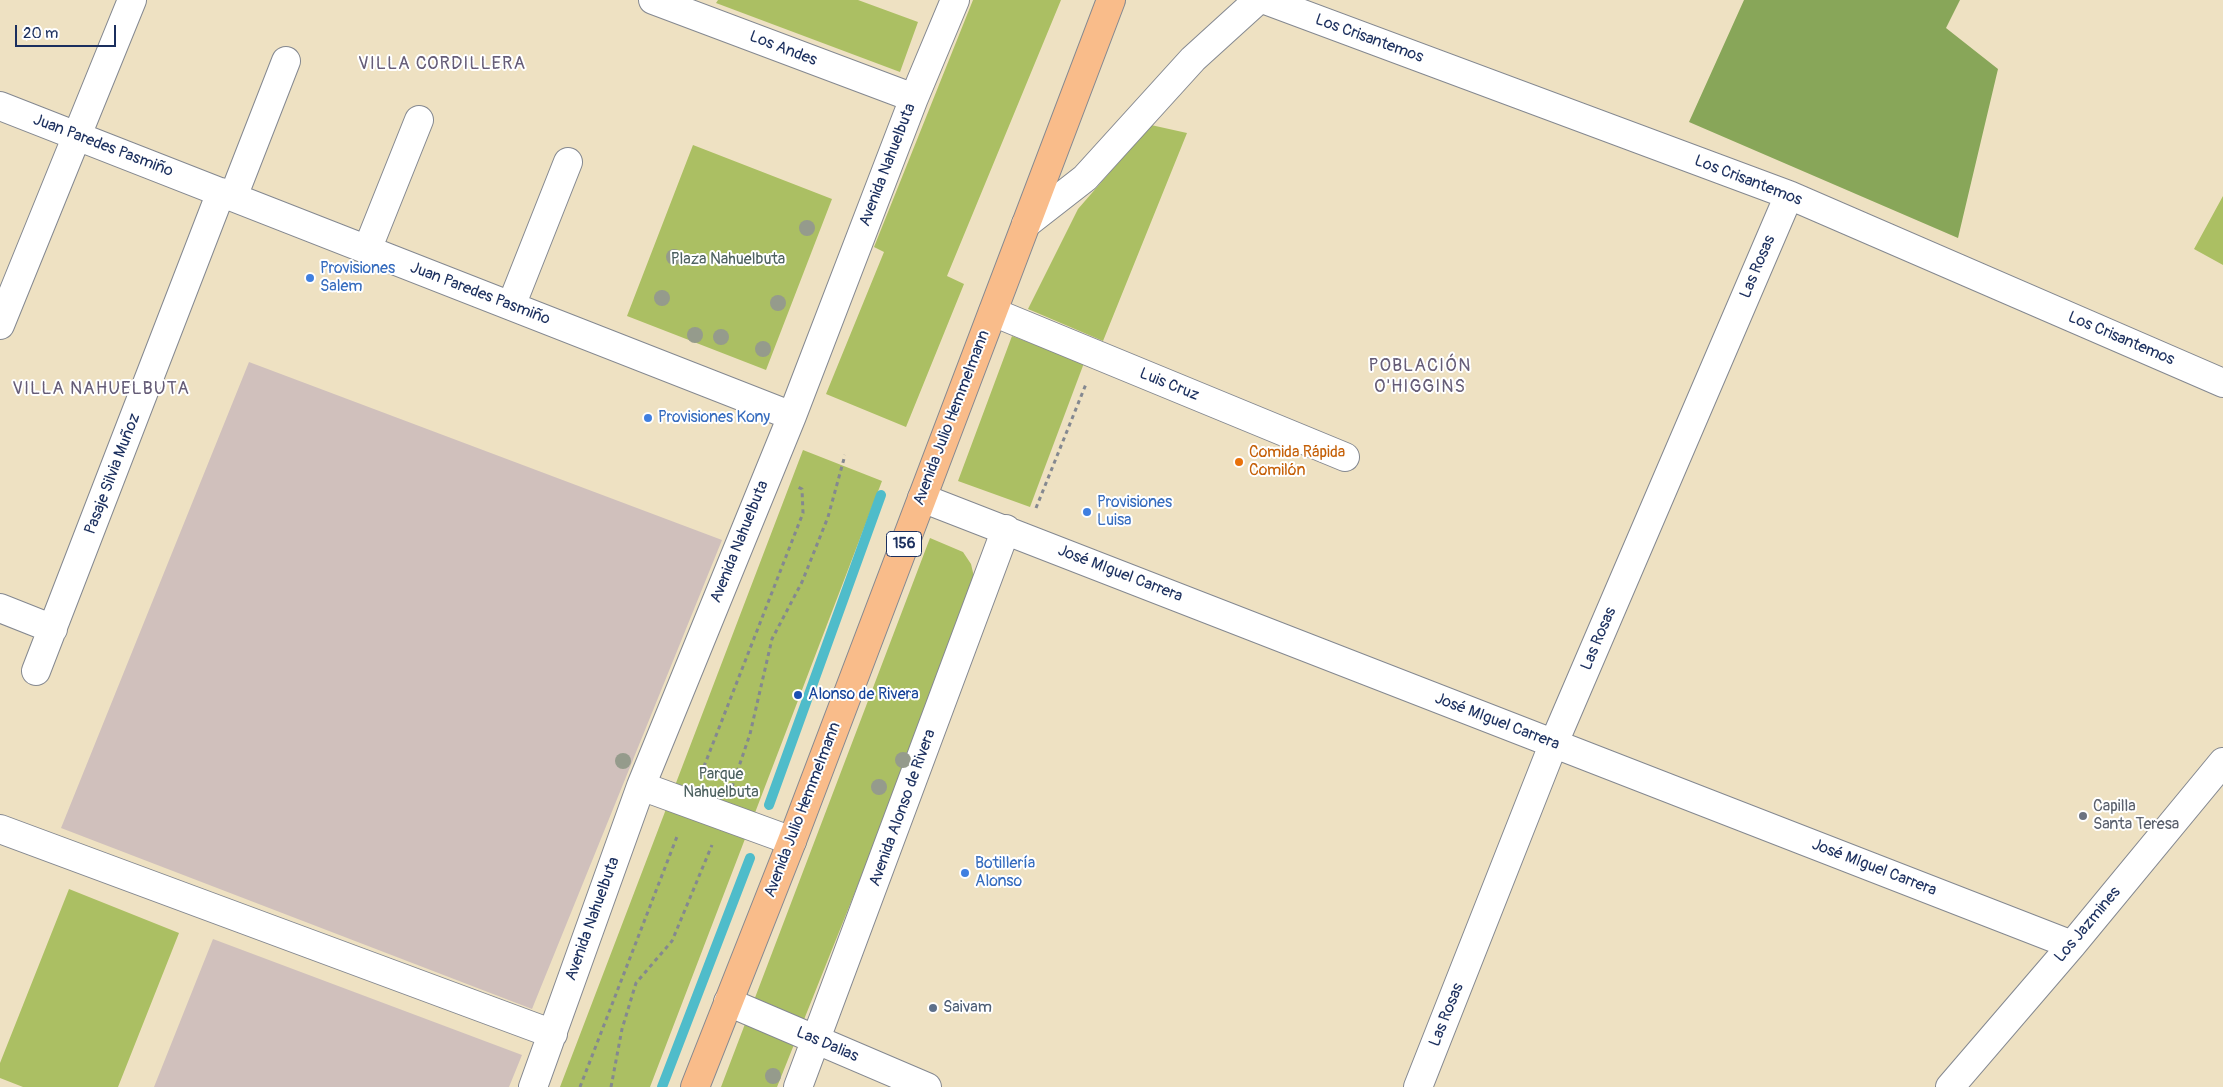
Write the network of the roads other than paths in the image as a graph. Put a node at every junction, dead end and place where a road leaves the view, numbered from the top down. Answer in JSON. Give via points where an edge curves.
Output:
{"nodes":[{"id":1,"x":132,"y":0,"type":"edge"},
{"id":2,"x":653,"y":0,"type":"edge"},
{"id":3,"x":955,"y":0,"type":"edge"},
{"id":4,"x":1111,"y":0,"type":"edge"},
{"id":5,"x":1258,"y":0,"type":"edge"},
{"id":6,"x":1265,"y":0,"type":"edge"},
{"id":7,"x":692,"y":7,"type":"edge"},
{"id":8,"x":286,"y":61,"type":"dead end"},
{"id":9,"x":914,"y":98,"type":"junction"},
{"id":10,"x":0,"y":106,"type":"edge"},
{"id":11,"x":419,"y":120,"type":"dead end"},
{"id":12,"x":77,"y":136,"type":"junction"},
{"id":13,"x":568,"y":162,"type":"dead end"},
{"id":14,"x":227,"y":195,"type":"junction"},
{"id":15,"x":1789,"y":195,"type":"junction"},
{"id":16,"x":1026,"y":224,"type":"junction"},
{"id":17,"x":367,"y":250,"type":"junction"},
{"id":18,"x":511,"y":306,"type":"junction"},
{"id":19,"x":993,"y":312,"type":"junction"},
{"id":20,"x":0,"y":325,"type":"edge"},
{"id":21,"x":2223,"y":383,"type":"edge"},
{"id":22,"x":792,"y":416,"type":"junction"},
{"id":23,"x":1345,"y":457,"type":"dead end"},
{"id":24,"x":922,"y":498,"type":"junction"},
{"id":25,"x":1015,"y":533,"type":"junction"},
{"id":26,"x":0,"y":608,"type":"edge"},
{"id":27,"x":53,"y":629,"type":"junction"},
{"id":28,"x":36,"y":671,"type":"dead end"},
{"id":29,"x":1553,"y":745,"type":"junction"},
{"id":30,"x":2223,"y":762,"type":"edge"},
{"id":31,"x":641,"y":786,"type":"junction"},
{"id":32,"x":0,"y":829,"type":"edge"},
{"id":33,"x":792,"y":841,"type":"junction"},
{"id":34,"x":2072,"y":945,"type":"junction"},
{"id":35,"x":728,"y":1002,"type":"junction"},
{"id":36,"x":553,"y":1034,"type":"junction"},
{"id":37,"x":817,"y":1040,"type":"junction"},
{"id":38,"x":533,"y":1087,"type":"edge"},
{"id":39,"x":695,"y":1087,"type":"edge"},
{"id":40,"x":798,"y":1087,"type":"edge"},
{"id":41,"x":926,"y":1087,"type":"edge"},
{"id":42,"x":1418,"y":1087,"type":"edge"},
{"id":43,"x":1950,"y":1087,"type":"edge"}],
"edges":[{"from":1,"to":12,"type":"street"},
{"from":2,"to":7,"type":"street","name":"Los Andes"},
{"from":3,"to":9,"type":"street","name":"Avenida Nahuelbuta"},
{"from":4,"to":16,"type":"highway","name":"Avenida Julio Hemmelmann","number":"156"},
{"from":5,"to":16,"type":"street","via":[[1193,59],[1085,178]]},
{"from":6,"to":15,"type":"street","name":"Los Crisantemos"},
{"from":7,"to":9,"type":"street","name":"Los Andes"},
{"from":8,"to":14,"type":"street","name":"Pasaje Silvia Muñoz"},
{"from":9,"to":22,"type":"street","name":"Avenida Nahuelbuta"},
{"from":10,"to":12,"type":"street","name":"Juan Paredes Pasmiño"},
{"from":11,"to":17,"type":"street"},
{"from":12,"to":14,"type":"street","name":"Juan Paredes Pasmiño"},
{"from":12,"to":20,"type":"street"},
{"from":13,"to":18,"type":"street"},
{"from":14,"to":17,"type":"street","name":"Juan Paredes Pasmiño"},
{"from":14,"to":27,"type":"street","name":"Pasaje Silvia Muñoz"},
{"from":15,"to":21,"type":"street","name":"Los Crisantemos"},
{"from":15,"to":29,"type":"street","name":"Las Rosas"},
{"from":16,"to":19,"type":"highway","name":"Avenida Julio Hemmelmann","number":"156"},
{"from":17,"to":18,"type":"street","name":"Juan Paredes Pasmiño"},
{"from":18,"to":22,"type":"street","name":"Juan Paredes Pasmiño"},
{"from":19,"to":23,"type":"street","name":"Luis Cruz"},
{"from":19,"to":24,"type":"highway","name":"Avenida Julio Hemmelmann","number":"156"},
{"from":22,"to":31,"type":"street","name":"Avenida Nahuelbuta"},
{"from":24,"to":25,"type":"street","name":"José MIguel Carrera"},
{"from":24,"to":33,"type":"highway","name":"Avenida Julio Hemmelmann","number":"156"},
{"from":25,"to":29,"type":"street","name":"José MIguel Carrera"},
{"from":25,"to":37,"type":"street","name":"Avenida Alonso de Rivera"},
{"from":26,"to":27,"type":"street"},
{"from":27,"to":28,"type":"street","name":"Pasaje Silvia Muñoz"},
{"from":29,"to":34,"type":"street","name":"José MIguel Carrera"},
{"from":29,"to":42,"type":"street","name":"Las Rosas"},
{"from":30,"to":34,"type":"street","name":"Los Jazmines"},
{"from":31,"to":33,"type":"street"},
{"from":31,"to":36,"type":"street","name":"Avenida Nahuelbuta"},
{"from":32,"to":36,"type":"street"},
{"from":33,"to":35,"type":"highway","name":"Avenida Julio Hemmelmann","number":"156"},
{"from":34,"to":43,"type":"street","name":"Los Jazmines"},
{"from":35,"to":37,"type":"street","name":"Las Dalias"},
{"from":35,"to":39,"type":"highway","name":"Avenida Julio Hemmelmann","number":"156"},
{"from":36,"to":38,"type":"street","name":"Avenida Nahuelbuta"},
{"from":37,"to":40,"type":"street","name":"Avenida Alonso de Rivera"},
{"from":37,"to":41,"type":"street","name":"Las Dalias"}]}
